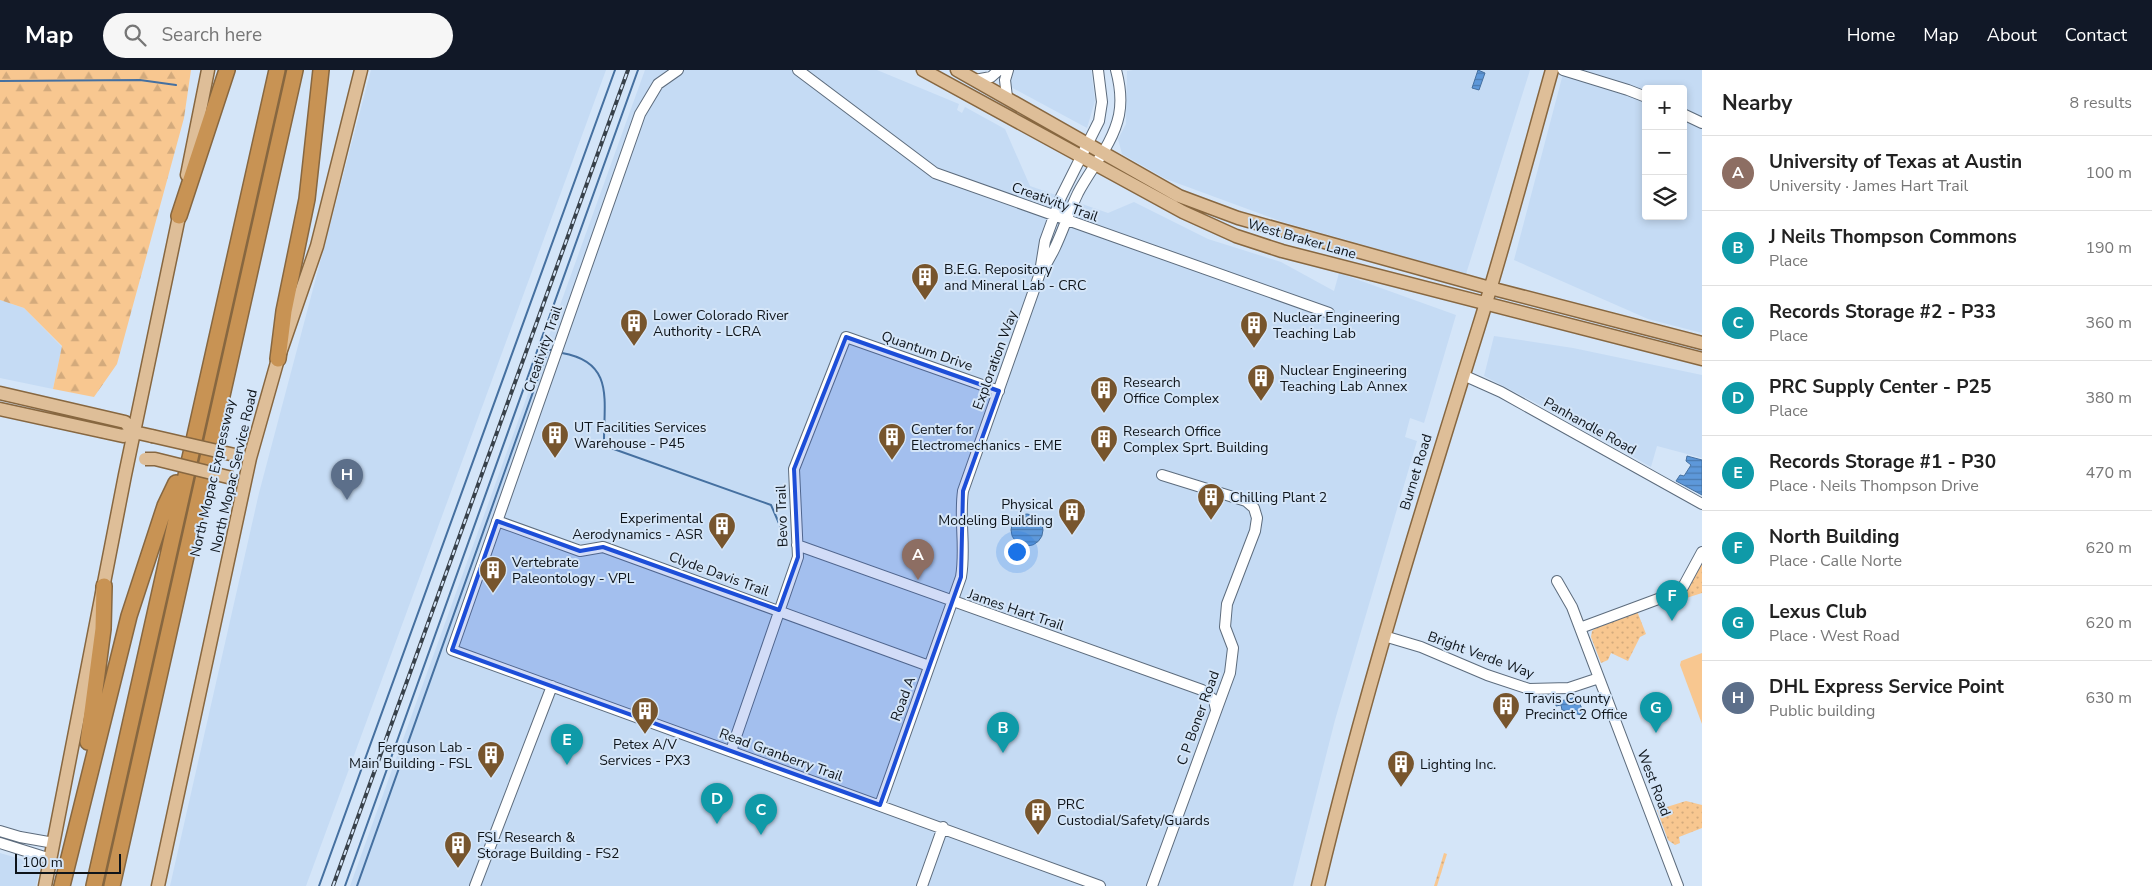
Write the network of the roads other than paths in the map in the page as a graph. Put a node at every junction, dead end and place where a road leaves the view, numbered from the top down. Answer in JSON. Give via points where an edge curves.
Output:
{"nodes":[{"id":1,"x":208,"y":70,"type":"edge"},
{"id":2,"x":227,"y":70,"type":"edge"},
{"id":3,"x":267,"y":70,"type":"edge"},
{"id":4,"x":276,"y":70,"type":"edge"},
{"id":5,"x":295,"y":70,"type":"edge"},
{"id":6,"x":305,"y":70,"type":"edge"},
{"id":7,"x":321,"y":70,"type":"edge"},
{"id":8,"x":361,"y":70,"type":"edge"},
{"id":9,"x":678,"y":70,"type":"edge"},
{"id":10,"x":798,"y":70,"type":"edge"},
{"id":11,"x":923,"y":70,"type":"edge"},
{"id":12,"x":957,"y":70,"type":"edge"},
{"id":13,"x":998,"y":70,"type":"edge"},
{"id":14,"x":1008,"y":70,"type":"edge"},
{"id":15,"x":1115,"y":70,"type":"edge"},
{"id":16,"x":1552,"y":70,"type":"edge"},
{"id":17,"x":1563,"y":70,"type":"edge"},
{"id":18,"x":1099,"y":72,"type":"edge"},
{"id":19,"x":975,"y":80,"type":"junction"},
{"id":20,"x":1642,"y":95,"type":"edge"},
{"id":21,"x":1007,"y":97,"type":"junction"},
{"id":22,"x":1687,"y":116,"type":"edge"},
{"id":23,"x":1702,"y":123,"type":"edge"},
{"id":24,"x":1088,"y":142,"type":"junction"},
{"id":25,"x":1102,"y":151,"type":"junction"},
{"id":26,"x":1079,"y":156,"type":"junction"},
{"id":27,"x":1095,"y":165,"type":"junction"},
{"id":28,"x":179,"y":216,"type":"junction"},
{"id":29,"x":1053,"y":216,"type":"junction"},
{"id":30,"x":1068,"y":222,"type":"junction"},
{"id":31,"x":1040,"y":273,"type":"junction"},
{"id":32,"x":1490,"y":288,"type":"junction"},
{"id":33,"x":1486,"y":302,"type":"junction"},
{"id":34,"x":1329,"y":313,"type":"dead end"},
{"id":35,"x":846,"y":337,"type":"joint"},
{"id":36,"x":1702,"y":344,"type":"edge"},
{"id":37,"x":278,"y":359,"type":"junction"},
{"id":38,"x":1702,"y":359,"type":"edge"},
{"id":39,"x":1463,"y":375,"type":"junction"},
{"id":40,"x":998,"y":391,"type":"junction"},
{"id":41,"x":0,"y":393,"type":"edge"},
{"id":42,"x":142,"y":397,"type":"junction"},
{"id":43,"x":0,"y":409,"type":"edge"},
{"id":44,"x":104,"y":417,"type":"junction"},
{"id":45,"x":94,"y":429,"type":"junction"},
{"id":46,"x":138,"y":433,"type":"junction"},
{"id":47,"x":245,"y":457,"type":"junction"},
{"id":48,"x":128,"y":460,"type":"junction"},
{"id":49,"x":125,"y":475,"type":"junction"},
{"id":50,"x":1162,"y":475,"type":"dead end"},
{"id":51,"x":176,"y":483,"type":"junction"},
{"id":52,"x":240,"y":501,"type":"junction"},
{"id":53,"x":1702,"y":504,"type":"edge"},
{"id":54,"x":497,"y":521,"type":"junction"},
{"id":55,"x":797,"y":545,"type":"junction"},
{"id":56,"x":1702,"y":552,"type":"edge"},
{"id":57,"x":1557,"y":581,"type":"dead end"},
{"id":58,"x":104,"y":586,"type":"junction"},
{"id":59,"x":953,"y":602,"type":"junction"},
{"id":60,"x":779,"y":610,"type":"junction"},
{"id":61,"x":1580,"y":628,"type":"junction"},
{"id":62,"x":1384,"y":636,"type":"junction"},
{"id":63,"x":452,"y":650,"type":"joint"},
{"id":64,"x":930,"y":666,"type":"junction"},
{"id":65,"x":1599,"y":678,"type":"junction"},
{"id":66,"x":552,"y":686,"type":"junction"},
{"id":67,"x":1216,"y":710,"type":"junction"},
{"id":68,"x":731,"y":751,"type":"junction"},
{"id":69,"x":880,"y":805,"type":"junction"},
{"id":70,"x":943,"y":827,"type":"junction"},
{"id":71,"x":0,"y":831,"type":"edge"},
{"id":72,"x":72,"y":842,"type":"junction"},
{"id":73,"x":0,"y":843,"type":"edge"},
{"id":74,"x":54,"y":843,"type":"junction"},
{"id":75,"x":51,"y":859,"type":"junction"},
{"id":76,"x":63,"y":883,"type":"edge"},
{"id":77,"x":45,"y":886,"type":"edge"},
{"id":78,"x":86,"y":886,"type":"edge"},
{"id":79,"x":94,"y":886,"type":"edge"},
{"id":80,"x":112,"y":886,"type":"edge"},
{"id":81,"x":123,"y":886,"type":"edge"},
{"id":82,"x":158,"y":886,"type":"edge"},
{"id":83,"x":475,"y":886,"type":"edge"},
{"id":84,"x":922,"y":886,"type":"edge"},
{"id":85,"x":1100,"y":886,"type":"edge"},
{"id":86,"x":1152,"y":886,"type":"edge"},
{"id":87,"x":1318,"y":886,"type":"edge"},
{"id":88,"x":1678,"y":886,"type":"edge"}],
"edges":[{"from":1,"to":28,"type":"main road"},
{"from":2,"to":28,"type":"highway"},
{"from":3,"to":51,"type":"highway"},
{"from":4,"to":79,"type":"highway"},
{"from":5,"to":80,"type":"highway"},
{"from":6,"to":81,"type":"highway","name":"North Mopac Expressway"},
{"from":7,"to":37,"type":"highway","via":[[306,199]]},
{"from":8,"to":37,"type":"main road","name":"North Mopac Service Road","via":[[318,246]]},
{"from":9,"to":54,"type":"street","name":"Creativity Trail","via":[[658,84],[640,114]]},
{"from":10,"to":29,"type":"street","name":"Creativity Trail","via":[[935,173]]},
{"from":11,"to":26,"type":"main road","name":"West Braker Lane"},
{"from":12,"to":19,"type":"main road","name":"West Braker Lane"},
{"from":13,"to":19,"type":"street","via":[[991,77]]},
{"from":14,"to":21,"type":"street","via":[[1005,80]]},
{"from":15,"to":18,"type":"street"},
{"from":15,"to":25,"type":"street","name":"Exploration Way","via":[[1121,98],[1119,116]]},
{"from":16,"to":32,"type":"main road","name":"Burnet Road"},
{"from":17,"to":20,"type":"street"},
{"from":18,"to":24,"type":"street","name":"Exploration Way","via":[[1102,102],[1099,121]]},
{"from":19,"to":21,"type":"main road","name":"West Braker Lane"},
{"from":21,"to":24,"type":"main road","name":"West Braker Lane"},
{"from":22,"to":23,"type":"street"},
{"from":24,"to":25,"type":"main road","name":"West Braker Lane"},
{"from":24,"to":26,"type":"street","name":"Exploration Way"},
{"from":25,"to":27,"type":"street","name":"Exploration Way"},
{"from":25,"to":32,"type":"main road","name":"West Braker Lane","via":[[1180,196],[1238,218]]},
{"from":26,"to":27,"type":"main road","name":"West Braker Lane"},
{"from":26,"to":29,"type":"street","name":"Exploration Way"},
{"from":27,"to":30,"type":"street","name":"Exploration Way","via":[[1078,194]]},
{"from":27,"to":33,"type":"main road","name":"West Braker Lane","via":[[1236,236]]},
{"from":28,"to":42,"type":"main road"},
{"from":29,"to":30,"type":"street","name":"Creativity Trail"},
{"from":29,"to":31,"type":"street","name":"Exploration Way"},
{"from":30,"to":31,"type":"street","name":"Exploration Way"},
{"from":30,"to":34,"type":"street","name":"Creativity Trail"},
{"from":31,"to":40,"type":"street","name":"Exploration Way"},
{"from":32,"to":33,"type":"main road","name":"Burnet Road"},
{"from":32,"to":36,"type":"main road","name":"West Braker Lane"},
{"from":33,"to":38,"type":"main road","name":"West Braker Lane"},
{"from":33,"to":39,"type":"main road","name":"Burnet Road"},
{"from":35,"to":40,"type":"street","name":"Quantum Drive"},
{"from":35,"to":55,"type":"street","name":"Bevo Trail","via":[[794,469]]},
{"from":37,"to":47,"type":"main road","name":"North Mopac Service Road"},
{"from":39,"to":53,"type":"street","name":"Panhandle Road","via":[[1501,392]]},
{"from":39,"to":62,"type":"main road","name":"Burnet Road"},
{"from":40,"to":59,"type":"street","name":"Exploration Way","via":[[963,491],[964,562]]},
{"from":41,"to":44,"type":"main road"},
{"from":42,"to":44,"type":"main road","via":[[124,414]]},
{"from":42,"to":46,"type":"main road"},
{"from":43,"to":45,"type":"main road"},
{"from":44,"to":46,"type":"main road","via":[[124,422]]},
{"from":45,"to":46,"type":"main road","via":[[123,436]]},
{"from":45,"to":48,"type":"main road","via":[[120,443]]},
{"from":46,"to":47,"type":"main road","bridge":true},
{"from":46,"to":48,"type":"main road"},
{"from":47,"to":52,"type":"main road","name":"North Mopac Service Road"},
{"from":48,"to":49,"type":"main road"},
{"from":49,"to":52,"type":"main road","bridge":true,"via":[[133,465],[145,459],[155,459],[232,478]]},
{"from":49,"to":58,"type":"main road"},
{"from":50,"to":67,"type":"street","name":"C P Boner Road","via":[[1246,502],[1254,508],[1257,518],[1227,604],[1225,628],[1233,648],[1230,673]]},
{"from":51,"to":72,"type":"highway","via":[[165,506],[129,616]]},
{"from":51,"to":78,"type":"highway"},
{"from":52,"to":82,"type":"main road","name":"North Mopac Service Road"},
{"from":54,"to":60,"type":"street","name":"Clyde Davis Trail","via":[[580,551],[603,547]]},
{"from":54,"to":63,"type":"street","name":"Creativity Trail"},
{"from":55,"to":59,"type":"street","name":"James Hart Trail"},
{"from":55,"to":60,"type":"street","name":"Bevo Trail","via":[[798,558]]},
{"from":56,"to":61,"type":"street","via":[[1677,592]]},
{"from":57,"to":61,"type":"street","name":"West Road"},
{"from":58,"to":72,"type":"highway","via":[[103,629],[93,714]]},
{"from":58,"to":74,"type":"main road"},
{"from":59,"to":64,"type":"street","name":"Road A"},
{"from":59,"to":67,"type":"street","name":"James Hart Trail","via":[[1202,690],[1214,700]]},
{"from":60,"to":64,"type":"street","name":"Clyde Davis Trail"},
{"from":60,"to":68,"type":"street","name":"Bevo Trail"},
{"from":61,"to":65,"type":"street","name":"West Road"},
{"from":62,"to":65,"type":"street","name":"Bright Verde Way","via":[[1529,689],[1569,688]]},
{"from":62,"to":87,"type":"main road","name":"Burnet Road","via":[[1339,796]]},
{"from":63,"to":66,"type":"street","name":"Read Granberry Trail"},
{"from":64,"to":69,"type":"street","name":"Road A"},
{"from":65,"to":88,"type":"street","name":"West Road"},
{"from":66,"to":68,"type":"street","name":"Read Granberry Trail"},
{"from":66,"to":83,"type":"street"},
{"from":67,"to":86,"type":"street","name":"C P Boner Road"},
{"from":68,"to":69,"type":"street","name":"Read Granberry Trail"},
{"from":69,"to":70,"type":"street","name":"Read Granberry Trail"},
{"from":70,"to":84,"type":"street"},
{"from":70,"to":85,"type":"street","name":"Read Granberry Trail"},
{"from":71,"to":74,"type":"street"},
{"from":72,"to":76,"type":"highway"},
{"from":73,"to":75,"type":"street"},
{"from":74,"to":75,"type":"main road"},
{"from":75,"to":77,"type":"main road"}]}
